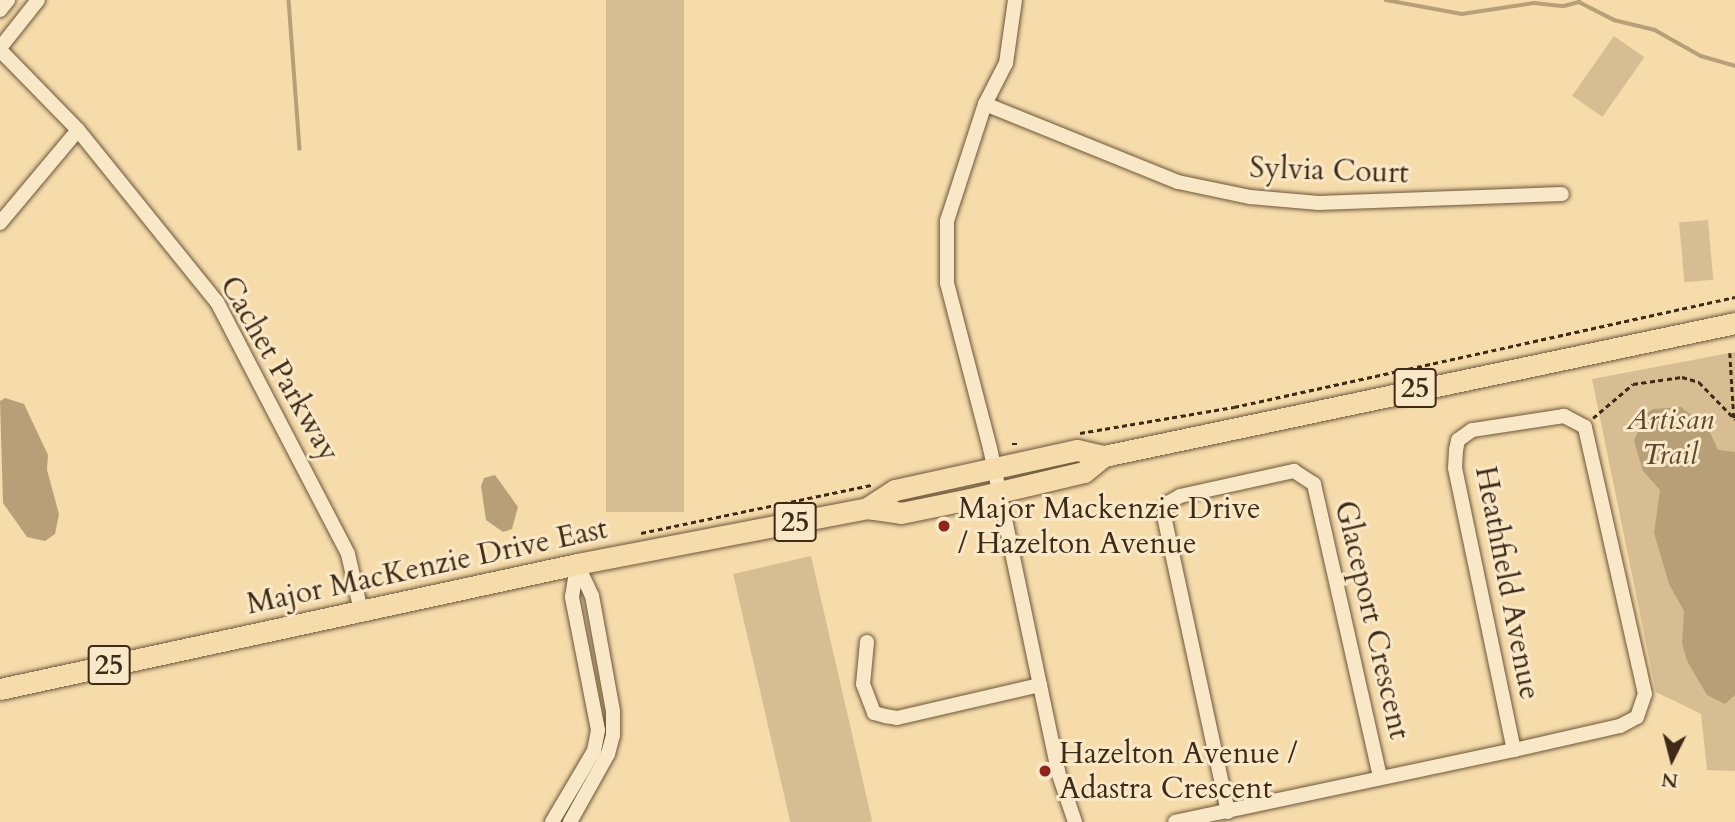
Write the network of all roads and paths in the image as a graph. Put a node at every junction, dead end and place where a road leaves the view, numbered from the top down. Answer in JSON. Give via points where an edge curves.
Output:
{"nodes":[{"id":1,"x":8,"y":0,"type":"edge"},
{"id":2,"x":38,"y":0,"type":"edge"},
{"id":3,"x":1015,"y":0,"type":"edge"},
{"id":4,"x":0,"y":10,"type":"edge"},
{"id":5,"x":0,"y":49,"type":"edge"},
{"id":6,"x":985,"y":104,"type":"junction"},
{"id":7,"x":78,"y":130,"type":"junction"},
{"id":8,"x":1562,"y":194,"type":"dead end"},
{"id":9,"x":0,"y":223,"type":"edge"},
{"id":10,"x":1735,"y":297,"type":"edge"},
{"id":11,"x":1732,"y":321,"type":"edge"},
{"id":12,"x":1730,"y":353,"type":"dead end"},
{"id":13,"x":1735,"y":419,"type":"edge"},
{"id":14,"x":1585,"y":427,"type":"junction"},
{"id":15,"x":1069,"y":435,"type":"dead end"},
{"id":16,"x":1031,"y":442,"type":"dead end"},
{"id":17,"x":1012,"y":444,"type":"dead end"},
{"id":18,"x":1104,"y":456,"type":"junction"},
{"id":19,"x":994,"y":468,"type":"junction"},
{"id":20,"x":999,"y":492,"type":"junction"},
{"id":21,"x":867,"y":509,"type":"junction"},
{"id":22,"x":577,"y":564,"type":"junction"},
{"id":23,"x":360,"y":611,"type":"junction"},
{"id":24,"x":867,"y":642,"type":"dead end"},
{"id":25,"x":1040,"y":685,"type":"junction"},
{"id":26,"x":0,"y":689,"type":"edge"},
{"id":27,"x":613,"y":711,"type":"junction"},
{"id":28,"x":597,"y":714,"type":"junction"},
{"id":29,"x":1514,"y":750,"type":"junction"},
{"id":30,"x":1380,"y":777,"type":"junction"},
{"id":31,"x":1228,"y":812,"type":"junction"},
{"id":32,"x":552,"y":822,"type":"edge"},
{"id":33,"x":570,"y":822,"type":"edge"},
{"id":34,"x":1075,"y":822,"type":"edge"},
{"id":35,"x":1175,"y":822,"type":"edge"}],
"edges":[{"from":1,"to":4,"type":"street"},
{"from":2,"to":5,"type":"street"},
{"from":3,"to":6,"type":"street","via":[[1006,63]]},
{"from":5,"to":7,"type":"street","name":"Cachet Parkway"},
{"from":6,"to":8,"type":"street","name":"Sylvia Court","via":[[1178,182],[1250,197],[1320,203]]},
{"from":6,"to":19,"type":"street","via":[[947,221],[947,283]]},
{"from":7,"to":9,"type":"street"},
{"from":7,"to":23,"type":"street","name":"Cachet Parkway","via":[[217,302],[348,554]]},
{"from":10,"to":15,"type":"path","via":[[1234,407]]},
{"from":11,"to":18,"type":"main road","name":"Major MacKenzie Drive East","number":"25"},
{"from":12,"to":13,"type":"path"},
{"from":13,"to":14,"type":"path","via":[[1699,382],[1682,377],[1633,384]]},
{"from":14,"to":29,"type":"street","via":[[1645,694],[1637,717],[1620,726]]},
{"from":14,"to":29,"type":"street","name":"Heathfield Avenue","via":[[1564,416],[1472,430],[1458,440],[1455,468]]},
{"from":16,"to":17,"type":"path"},
{"from":18,"to":19,"type":"main road","name":"Major MacKenzie Drive East","number":"25","via":[[1077,450]]},
{"from":18,"to":20,"type":"main road","name":"Major MacKenzie Drive East","number":"25","via":[[1084,472]]},
{"from":19,"to":20,"type":"street"},
{"from":19,"to":21,"type":"main road","name":"Major MacKenzie Drive East","number":"25","via":[[895,490]]},
{"from":20,"to":21,"type":"main road","name":"Major MacKenzie Drive East","number":"25","via":[[901,513]]},
{"from":20,"to":25,"type":"street"},
{"from":21,"to":22,"type":"main road","name":"Major MacKenzie Drive East","number":"25"},
{"from":22,"to":23,"type":"main road","name":"Major MacKenzie Drive East","number":"25"},
{"from":22,"to":27,"type":"street","via":[[591,593]]},
{"from":22,"to":28,"type":"street","via":[[572,597]]},
{"from":23,"to":26,"type":"main road","name":"Major MacKenzie Drive East","number":"25"},
{"from":24,"to":25,"type":"street","via":[[863,684],[874,713],[885,716],[897,718]]},
{"from":25,"to":34,"type":"street","via":[[1063,794]]},
{"from":27,"to":28,"type":"street"},
{"from":27,"to":33,"type":"street","via":[[608,754]]},
{"from":28,"to":32,"type":"street","via":[[594,751]]},
{"from":29,"to":30,"type":"street"},
{"from":30,"to":31,"type":"street"},
{"from":30,"to":31,"type":"street","name":"Glaceport Crescent","via":[[1314,484],[1294,471],[1180,496],[1168,503],[1164,516]]},
{"from":31,"to":35,"type":"street"}]}
